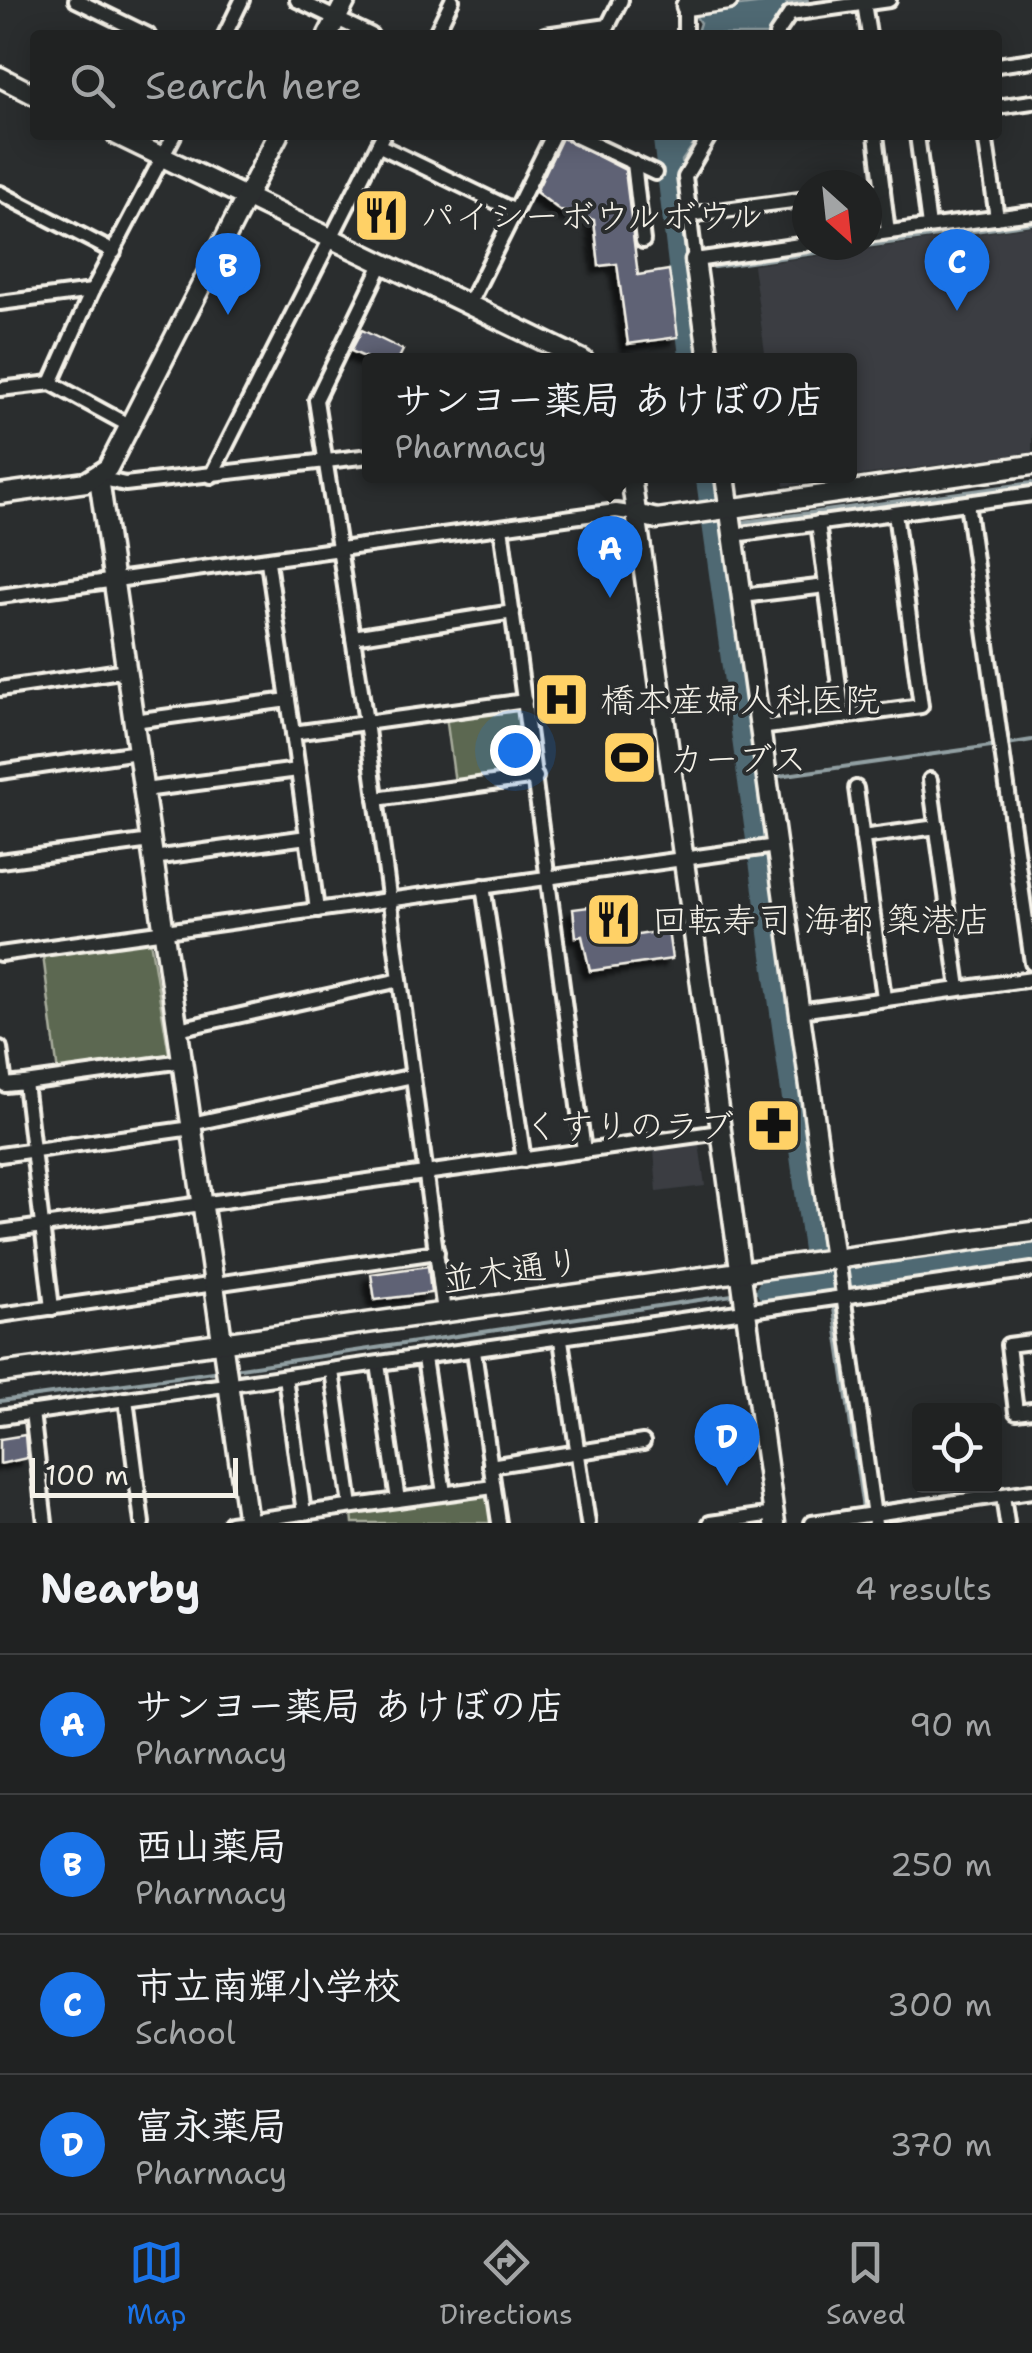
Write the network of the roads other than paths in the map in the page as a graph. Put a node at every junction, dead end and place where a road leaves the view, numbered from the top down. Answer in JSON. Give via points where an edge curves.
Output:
{"nodes":[{"id":1,"x":76,"y":0,"type":"edge"},
{"id":2,"x":242,"y":0,"type":"edge"},
{"id":3,"x":297,"y":0,"type":"edge"},
{"id":4,"x":346,"y":0,"type":"edge"},
{"id":5,"x":452,"y":0,"type":"edge"},
{"id":6,"x":621,"y":0,"type":"edge"},
{"id":7,"x":728,"y":0,"type":"edge"},
{"id":8,"x":889,"y":0,"type":"edge"},
{"id":9,"x":686,"y":3,"type":"edge"},
{"id":10,"x":864,"y":4,"type":"junction"},
{"id":11,"x":802,"y":6,"type":"edge"},
{"id":12,"x":332,"y":26,"type":"edge"},
{"id":13,"x":138,"y":30,"type":"edge"},
{"id":14,"x":227,"y":30,"type":"edge"},
{"id":15,"x":437,"y":30,"type":"edge"},
{"id":16,"x":580,"y":30,"type":"edge"},
{"id":17,"x":685,"y":30,"type":"edge"},
{"id":18,"x":779,"y":30,"type":"edge"},
{"id":19,"x":868,"y":30,"type":"edge"},
{"id":20,"x":1032,"y":60,"type":"edge"},
{"id":21,"x":1002,"y":63,"type":"edge"},
{"id":22,"x":0,"y":77,"type":"edge"},
{"id":23,"x":30,"y":92,"type":"edge"},
{"id":24,"x":1032,"y":102,"type":"edge"},
{"id":25,"x":1002,"y":107,"type":"edge"},
{"id":26,"x":127,"y":140,"type":"edge"},
{"id":27,"x":171,"y":140,"type":"edge"},
{"id":28,"x":275,"y":140,"type":"edge"},
{"id":29,"x":380,"y":140,"type":"edge"},
{"id":30,"x":550,"y":140,"type":"edge"},
{"id":31,"x":584,"y":140,"type":"edge"},
{"id":32,"x":707,"y":140,"type":"edge"},
{"id":33,"x":877,"y":140,"type":"edge"},
{"id":34,"x":918,"y":140,"type":"edge"},
{"id":35,"x":986,"y":140,"type":"edge"},
{"id":36,"x":162,"y":157,"type":"junction"},
{"id":37,"x":634,"y":164,"type":"junction"},
{"id":38,"x":655,"y":173,"type":"dead end"},
{"id":39,"x":883,"y":189,"type":"joint"},
{"id":40,"x":0,"y":194,"type":"edge"},
{"id":41,"x":244,"y":197,"type":"junction"},
{"id":42,"x":792,"y":201,"type":"edge"},
{"id":43,"x":515,"y":211,"type":"junction"},
{"id":44,"x":1032,"y":213,"type":"edge"},
{"id":45,"x":688,"y":215,"type":"junction"},
{"id":46,"x":997,"y":218,"type":"junction"},
{"id":47,"x":930,"y":226,"type":"junction"},
{"id":48,"x":888,"y":232,"type":"junction"},
{"id":49,"x":882,"y":233,"type":"edge"},
{"id":50,"x":329,"y":238,"type":"junction"},
{"id":51,"x":643,"y":241,"type":"dead end"},
{"id":52,"x":792,"y":246,"type":"edge"},
{"id":53,"x":114,"y":252,"type":"junction"},
{"id":54,"x":694,"y":260,"type":"junction"},
{"id":55,"x":382,"y":264,"type":"junction"},
{"id":56,"x":92,"y":291,"type":"junction"},
{"id":57,"x":0,"y":303,"type":"edge"},
{"id":58,"x":468,"y":306,"type":"junction"},
{"id":59,"x":568,"y":353,"type":"edge"},
{"id":60,"x":708,"y":353,"type":"edge"},
{"id":61,"x":51,"y":382,"type":"junction"},
{"id":62,"x":0,"y":389,"type":"edge"},
{"id":63,"x":130,"y":426,"type":"junction"},
{"id":64,"x":362,"y":457,"type":"edge"},
{"id":65,"x":328,"y":462,"type":"junction"},
{"id":66,"x":1032,"y":464,"type":"edge"},
{"id":67,"x":211,"y":476,"type":"junction"},
{"id":68,"x":99,"y":478,"type":"junction"},
{"id":69,"x":632,"y":483,"type":"edge"},
{"id":70,"x":725,"y":483,"type":"edge"},
{"id":71,"x":0,"y":494,"type":"edge"},
{"id":72,"x":1032,"y":494,"type":"edge"},
{"id":73,"x":967,"y":503,"type":"junction"},
{"id":74,"x":720,"y":510,"type":"junction"},
{"id":75,"x":895,"y":513,"type":"junction"},
{"id":76,"x":636,"y":514,"type":"junction"},
{"id":77,"x":818,"y":524,"type":"junction"},
{"id":78,"x":501,"y":527,"type":"junction"},
{"id":79,"x":734,"y":535,"type":"junction"},
{"id":80,"x":340,"y":550,"type":"junction"},
{"id":81,"x":268,"y":562,"type":"junction"},
{"id":82,"x":114,"y":580,"type":"junction"},
{"id":83,"x":826,"y":586,"type":"junction"},
{"id":84,"x":0,"y":596,"type":"edge"},
{"id":85,"x":742,"y":596,"type":"junction"},
{"id":86,"x":512,"y":612,"type":"junction"},
{"id":87,"x":353,"y":637,"type":"junction"},
{"id":88,"x":127,"y":670,"type":"junction"},
{"id":89,"x":0,"y":689,"type":"edge"},
{"id":90,"x":288,"y":700,"type":"junction"},
{"id":91,"x":525,"y":701,"type":"junction"},
{"id":92,"x":843,"y":716,"type":"junction"},
{"id":93,"x":134,"y":720,"type":"junction"},
{"id":94,"x":366,"y":722,"type":"junction"},
{"id":95,"x":760,"y":728,"type":"junction"},
{"id":96,"x":293,"y":733,"type":"junction"},
{"id":97,"x":138,"y":752,"type":"junction"},
{"id":98,"x":298,"y":770,"type":"junction"},
{"id":99,"x":0,"y":772,"type":"edge"},
{"id":100,"x":536,"y":777,"type":"junction"},
{"id":101,"x":930,"y":780,"type":"dead end"},
{"id":102,"x":856,"y":788,"type":"dead end"},
{"id":103,"x":144,"y":790,"type":"junction"},
{"id":104,"x":376,"y":799,"type":"junction"},
{"id":105,"x":936,"y":827,"type":"junction"},
{"id":106,"x":308,"y":837,"type":"junction"},
{"id":107,"x":862,"y":837,"type":"junction"},
{"id":108,"x":765,"y":847,"type":"junction"},
{"id":109,"x":152,"y":849,"type":"junction"},
{"id":110,"x":684,"y":859,"type":"junction"},
{"id":111,"x":0,"y":862,"type":"edge"},
{"id":112,"x":550,"y":876,"type":"junction"},
{"id":113,"x":483,"y":886,"type":"junction"},
{"id":114,"x":389,"y":900,"type":"junction"},
{"id":115,"x":317,"y":910,"type":"junction"},
{"id":116,"x":164,"y":931,"type":"junction"},
{"id":117,"x":0,"y":954,"type":"edge"},
{"id":118,"x":1032,"y":964,"type":"edge"},
{"id":119,"x":1032,"y":979,"type":"edge"},
{"id":120,"x":400,"y":980,"type":"junction"},
{"id":121,"x":959,"y":988,"type":"junction"},
{"id":122,"x":884,"y":998,"type":"junction"},
{"id":123,"x":799,"y":1011,"type":"junction"},
{"id":124,"x":178,"y":1029,"type":"junction"},
{"id":125,"x":0,"y":1048,"type":"edge"},
{"id":126,"x":182,"y":1062,"type":"junction"},
{"id":127,"x":413,"y":1076,"type":"junction"},
{"id":128,"x":24,"y":1082,"type":"junction"},
{"id":129,"x":2,"y":1090,"type":"edge"},
{"id":130,"x":192,"y":1126,"type":"junction"},
{"id":131,"x":720,"y":1132,"type":"junction"},
{"id":132,"x":32,"y":1151,"type":"junction"},
{"id":133,"x":584,"y":1151,"type":"junction"},
{"id":134,"x":0,"y":1155,"type":"edge"},
{"id":135,"x":524,"y":1160,"type":"junction"},
{"id":136,"x":427,"y":1173,"type":"junction"},
{"id":137,"x":203,"y":1204,"type":"junction"},
{"id":138,"x":41,"y":1226,"type":"junction"},
{"id":139,"x":0,"y":1232,"type":"edge"},
{"id":140,"x":1032,"y":1232,"type":"edge"},
{"id":141,"x":437,"y":1252,"type":"junction"},
{"id":142,"x":837,"y":1263,"type":"junction"},
{"id":143,"x":1032,"y":1270,"type":"edge"},
{"id":144,"x":214,"y":1284,"type":"junction"},
{"id":145,"x":743,"y":1293,"type":"junction"},
{"id":146,"x":838,"y":1296,"type":"junction"},
{"id":147,"x":52,"y":1308,"type":"junction"},
{"id":148,"x":444,"y":1312,"type":"junction"},
{"id":149,"x":0,"y":1316,"type":"edge"},
{"id":150,"x":561,"y":1340,"type":"junction"},
{"id":151,"x":1032,"y":1342,"type":"edge"},
{"id":152,"x":474,"y":1351,"type":"junction"},
{"id":153,"x":424,"y":1358,"type":"junction"},
{"id":154,"x":378,"y":1364,"type":"junction"},
{"id":155,"x":226,"y":1366,"type":"junction"},
{"id":156,"x":332,"y":1371,"type":"junction"},
{"id":157,"x":0,"y":1373,"type":"edge"},
{"id":158,"x":285,"y":1378,"type":"junction"},
{"id":159,"x":126,"y":1400,"type":"junction"},
{"id":160,"x":1032,"y":1410,"type":"edge"},
{"id":161,"x":32,"y":1412,"type":"junction"},
{"id":162,"x":0,"y":1417,"type":"edge"},
{"id":163,"x":643,"y":1442,"type":"dead end"},
{"id":164,"x":577,"y":1453,"type":"junction"},
{"id":165,"x":490,"y":1466,"type":"junction"},
{"id":166,"x":494,"y":1486,"type":"junction"},
{"id":167,"x":1032,"y":1492,"type":"edge"},
{"id":168,"x":444,"y":1494,"type":"junction"},
{"id":169,"x":1004,"y":1496,"type":"junction"},
{"id":170,"x":398,"y":1500,"type":"junction"},
{"id":171,"x":352,"y":1506,"type":"junction"},
{"id":172,"x":304,"y":1513,"type":"junction"},
{"id":173,"x":871,"y":1513,"type":"edge"},
{"id":174,"x":774,"y":1519,"type":"edge"},
{"id":175,"x":242,"y":1522,"type":"edge"},
{"id":176,"x":46,"y":1523,"type":"edge"},
{"id":177,"x":142,"y":1523,"type":"edge"},
{"id":178,"x":499,"y":1523,"type":"edge"},
{"id":179,"x":588,"y":1523,"type":"edge"},
{"id":180,"x":710,"y":1523,"type":"edge"},
{"id":181,"x":812,"y":1523,"type":"edge"},
{"id":182,"x":1007,"y":1523,"type":"edge"}],
"edges":[{"from":1,"to":13,"type":"street"},
{"from":2,"to":14,"type":"street"},
{"from":3,"to":12,"type":"street"},
{"from":4,"to":12,"type":"street"},
{"from":5,"to":15,"type":"street"},
{"from":6,"to":16,"type":"street","via":[[608,26]]},
{"from":7,"to":9,"type":"street"},
{"from":8,"to":10,"type":"street"},
{"from":9,"to":17,"type":"street"},
{"from":10,"to":11,"type":"street"},
{"from":10,"to":19,"type":"street"},
{"from":11,"to":18,"type":"street"},
{"from":20,"to":21,"type":"street"},
{"from":22,"to":23,"type":"street"},
{"from":24,"to":25,"type":"street"},
{"from":26,"to":36,"type":"street"},
{"from":27,"to":36,"type":"street"},
{"from":28,"to":41,"type":"street"},
{"from":29,"to":43,"type":"street"},
{"from":29,"to":50,"type":"street"},
{"from":30,"to":43,"type":"street"},
{"from":31,"to":37,"type":"street"},
{"from":32,"to":45,"type":"street","via":[[685,177]]},
{"from":33,"to":39,"type":"street"},
{"from":34,"to":47,"type":"street"},
{"from":35,"to":46,"type":"street"},
{"from":36,"to":41,"type":"street"},
{"from":36,"to":53,"type":"street"},
{"from":37,"to":38,"type":"street"},
{"from":37,"to":51,"type":"street"},
{"from":39,"to":48,"type":"street"},
{"from":40,"to":53,"type":"street"},
{"from":41,"to":50,"type":"street"},
{"from":41,"to":63,"type":"street"},
{"from":42,"to":45,"type":"street"},
{"from":43,"to":58,"type":"street"},
{"from":44,"to":46,"type":"street"},
{"from":45,"to":54,"type":"street"},
{"from":46,"to":47,"type":"street"},
{"from":47,"to":48,"type":"street"},
{"from":48,"to":49,"type":"street"},
{"from":50,"to":55,"type":"street"},
{"from":50,"to":67,"type":"street"},
{"from":52,"to":54,"type":"street"},
{"from":53,"to":56,"type":"street"},
{"from":54,"to":60,"type":"street"},
{"from":55,"to":58,"type":"street"},
{"from":55,"to":65,"type":"street","via":[[316,400]]},
{"from":56,"to":57,"type":"street"},
{"from":56,"to":61,"type":"street"},
{"from":58,"to":59,"type":"street"},
{"from":61,"to":62,"type":"street"},
{"from":61,"to":63,"type":"street"},
{"from":63,"to":68,"type":"street"},
{"from":64,"to":65,"type":"street"},
{"from":65,"to":67,"type":"street"},
{"from":65,"to":80,"type":"street"},
{"from":66,"to":74,"type":"street"},
{"from":67,"to":68,"type":"street","via":[[125,484]]},
{"from":68,"to":71,"type":"street"},
{"from":68,"to":82,"type":"street"},
{"from":69,"to":76,"type":"street"},
{"from":70,"to":74,"type":"street"},
{"from":72,"to":73,"type":"street"},
{"from":73,"to":75,"type":"street"},
{"from":73,"to":118,"type":"street"},
{"from":74,"to":76,"type":"street","via":[[657,520]]},
{"from":74,"to":79,"type":"street"},
{"from":75,"to":77,"type":"street"},
{"from":75,"to":92,"type":"street","via":[[921,706]]},
{"from":76,"to":78,"type":"street"},
{"from":76,"to":110,"type":"street"},
{"from":77,"to":79,"type":"street"},
{"from":77,"to":83,"type":"street"},
{"from":78,"to":80,"type":"street"},
{"from":78,"to":86,"type":"street"},
{"from":79,"to":85,"type":"street"},
{"from":80,"to":81,"type":"street"},
{"from":80,"to":87,"type":"street"},
{"from":81,"to":82,"type":"street"},
{"from":81,"to":90,"type":"street"},
{"from":82,"to":84,"type":"street"},
{"from":82,"to":88,"type":"street"},
{"from":83,"to":85,"type":"street"},
{"from":83,"to":92,"type":"street"},
{"from":85,"to":95,"type":"street"},
{"from":86,"to":87,"type":"street"},
{"from":86,"to":91,"type":"street"},
{"from":87,"to":94,"type":"street"},
{"from":88,"to":89,"type":"street"},
{"from":88,"to":93,"type":"street"},
{"from":90,"to":93,"type":"street"},
{"from":90,"to":96,"type":"street"},
{"from":91,"to":94,"type":"street"},
{"from":91,"to":100,"type":"street"},
{"from":92,"to":95,"type":"street"},
{"from":93,"to":97,"type":"street"},
{"from":94,"to":96,"type":"street"},
{"from":94,"to":104,"type":"street"},
{"from":95,"to":108,"type":"street"},
{"from":96,"to":98,"type":"street"},
{"from":97,"to":99,"type":"street"},
{"from":97,"to":103,"type":"street"},
{"from":98,"to":103,"type":"street"},
{"from":98,"to":106,"type":"street"},
{"from":100,"to":104,"type":"street"},
{"from":100,"to":112,"type":"street"},
{"from":101,"to":105,"type":"street"},
{"from":102,"to":107,"type":"street"},
{"from":103,"to":109,"type":"street"},
{"from":104,"to":114,"type":"street"},
{"from":105,"to":107,"type":"street"},
{"from":105,"to":121,"type":"street"},
{"from":106,"to":109,"type":"street"},
{"from":106,"to":115,"type":"street"},
{"from":107,"to":122,"type":"street"},
{"from":108,"to":110,"type":"street"},
{"from":108,"to":123,"type":"street"},
{"from":109,"to":111,"type":"street"},
{"from":109,"to":116,"type":"street"},
{"from":110,"to":112,"type":"street"},
{"from":110,"to":131,"type":"street"},
{"from":112,"to":113,"type":"street"},
{"from":112,"to":133,"type":"street"},
{"from":113,"to":114,"type":"street"},
{"from":113,"to":135,"type":"street"},
{"from":114,"to":115,"type":"street"},
{"from":114,"to":120,"type":"street"},
{"from":115,"to":116,"type":"street"},
{"from":116,"to":117,"type":"street"},
{"from":116,"to":124,"type":"street"},
{"from":119,"to":121,"type":"street"},
{"from":120,"to":124,"type":"street"},
{"from":120,"to":127,"type":"street"},
{"from":121,"to":122,"type":"street"},
{"from":122,"to":123,"type":"street"},
{"from":123,"to":142,"type":"street"},
{"from":124,"to":126,"type":"street"},
{"from":125,"to":129,"type":"street"},
{"from":126,"to":128,"type":"street"},
{"from":126,"to":130,"type":"street"},
{"from":127,"to":130,"type":"street"},
{"from":127,"to":136,"type":"street"},
{"from":128,"to":129,"type":"street"},
{"from":128,"to":132,"type":"street"},
{"from":130,"to":132,"type":"street"},
{"from":130,"to":137,"type":"street"},
{"from":131,"to":133,"type":"street"},
{"from":131,"to":145,"type":"street"},
{"from":132,"to":134,"type":"street"},
{"from":132,"to":138,"type":"street"},
{"from":133,"to":135,"type":"street"},
{"from":135,"to":136,"type":"street"},
{"from":136,"to":137,"type":"street"},
{"from":136,"to":141,"type":"street"},
{"from":137,"to":138,"type":"street"},
{"from":137,"to":144,"type":"street"},
{"from":138,"to":139,"type":"street"},
{"from":138,"to":147,"type":"street"},
{"from":140,"to":142,"type":"street","name":"並木通り"},
{"from":141,"to":144,"type":"street"},
{"from":141,"to":148,"type":"street"},
{"from":142,"to":145,"type":"street","name":"並木通り"},
{"from":142,"to":146,"type":"street"},
{"from":143,"to":146,"type":"street"},
{"from":144,"to":147,"type":"street"},
{"from":144,"to":155,"type":"street"},
{"from":145,"to":146,"type":"street"},
{"from":145,"to":148,"type":"street","name":"並木通り"},
{"from":145,"to":150,"type":"street"},
{"from":145,"to":174,"type":"street"},
{"from":146,"to":173,"type":"street"},
{"from":147,"to":149,"type":"street"},
{"from":148,"to":155,"type":"street","name":"並木通り"},
{"from":150,"to":152,"type":"street"},
{"from":150,"to":164,"type":"street"},
{"from":151,"to":160,"type":"street","via":[[1008,1345],[1016,1412]]},
{"from":152,"to":153,"type":"street"},
{"from":152,"to":165,"type":"street"},
{"from":153,"to":154,"type":"street"},
{"from":153,"to":168,"type":"street"},
{"from":154,"to":156,"type":"street"},
{"from":154,"to":170,"type":"street"},
{"from":155,"to":157,"type":"street","name":"並木通り"},
{"from":155,"to":158,"type":"street"},
{"from":155,"to":159,"type":"street"},
{"from":155,"to":175,"type":"street"},
{"from":156,"to":158,"type":"street"},
{"from":156,"to":171,"type":"street"},
{"from":158,"to":172,"type":"street"},
{"from":159,"to":161,"type":"street"},
{"from":159,"to":177,"type":"street"},
{"from":161,"to":162,"type":"street"},
{"from":161,"to":176,"type":"street"},
{"from":163,"to":164,"type":"street"},
{"from":164,"to":165,"type":"street"},
{"from":164,"to":179,"type":"street"},
{"from":165,"to":166,"type":"street"},
{"from":166,"to":168,"type":"street"},
{"from":166,"to":178,"type":"street"},
{"from":167,"to":169,"type":"street"},
{"from":168,"to":170,"type":"street"},
{"from":169,"to":173,"type":"street"},
{"from":169,"to":182,"type":"street"},
{"from":170,"to":171,"type":"street"},
{"from":171,"to":172,"type":"street"},
{"from":172,"to":175,"type":"street"},
{"from":173,"to":181,"type":"street"},
{"from":174,"to":180,"type":"street"}]}
